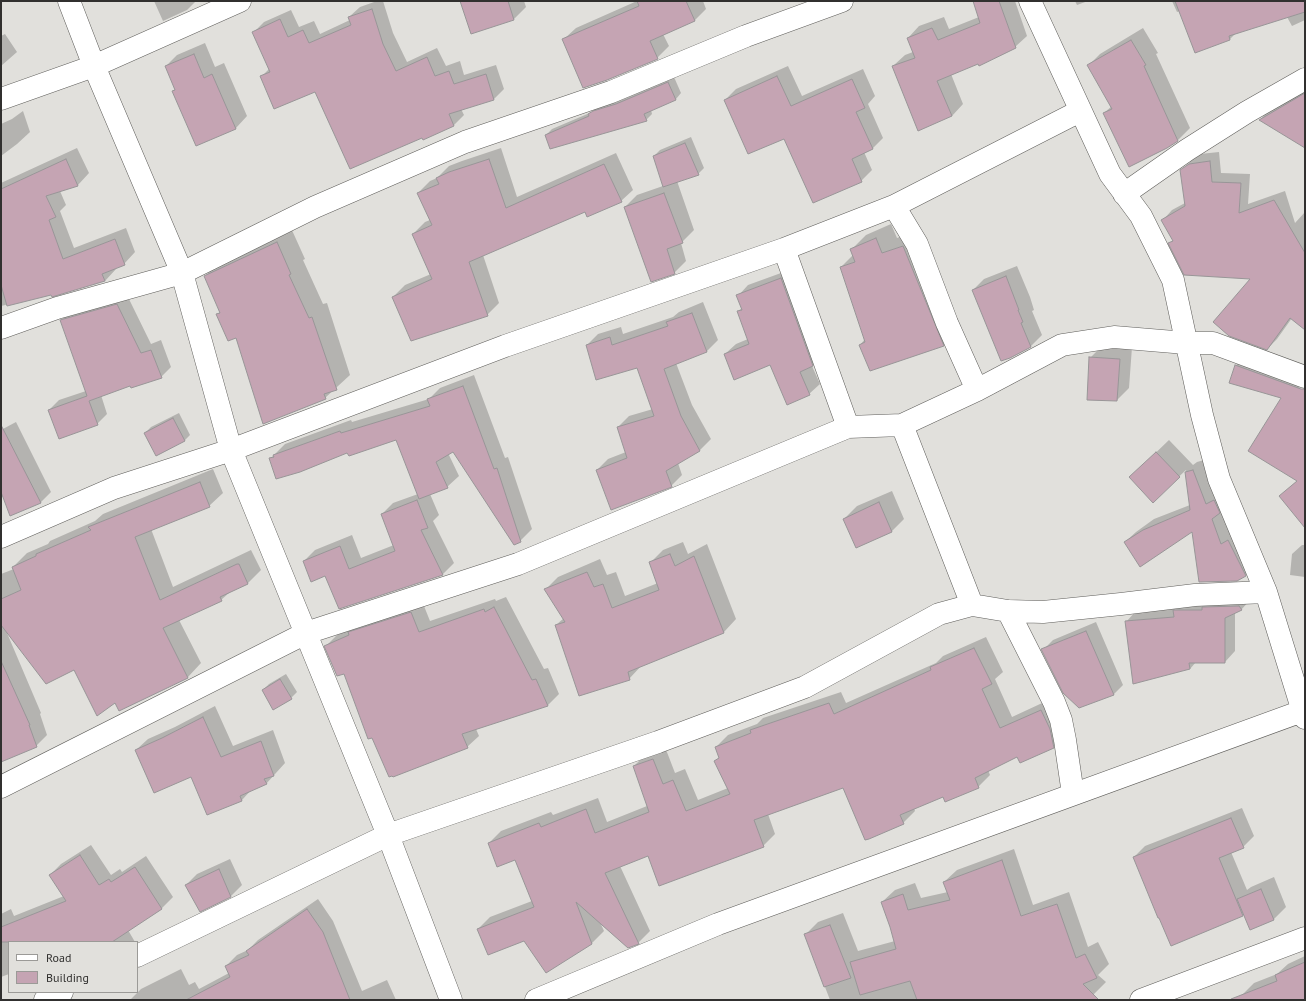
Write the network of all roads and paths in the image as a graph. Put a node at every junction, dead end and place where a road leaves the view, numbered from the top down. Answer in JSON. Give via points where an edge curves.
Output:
{"nodes":[{"id":1,"x":69,"y":1,"type":"edge"},
{"id":2,"x":240,"y":1,"type":"edge"},
{"id":3,"x":842,"y":1,"type":"edge"},
{"id":4,"x":1030,"y":1,"type":"edge"},
{"id":5,"x":94,"y":66,"type":"junction"},
{"id":6,"x":1305,"y":79,"type":"edge"},
{"id":7,"x":1,"y":99,"type":"edge"},
{"id":8,"x":1080,"y":111,"type":"junction"},
{"id":9,"x":1124,"y":194,"type":"junction"},
{"id":10,"x":894,"y":206,"type":"junction"},
{"id":11,"x":784,"y":249,"type":"junction"},
{"id":12,"x":182,"y":273,"type":"junction"},
{"id":13,"x":1,"y":328,"type":"edge"},
{"id":14,"x":1186,"y":343,"type":"junction"},
{"id":15,"x":1305,"y":377,"type":"edge"},
{"id":16,"x":977,"y":390,"type":"junction"},
{"id":17,"x":902,"y":425,"type":"junction"},
{"id":18,"x":848,"y":427,"type":"junction"},
{"id":19,"x":231,"y":450,"type":"junction"},
{"id":20,"x":1,"y":537,"type":"edge"},
{"id":21,"x":1266,"y":592,"type":"junction"},
{"id":22,"x":972,"y":604,"type":"junction"},
{"id":23,"x":1008,"y":611,"type":"junction"},
{"id":24,"x":306,"y":633,"type":"junction"},
{"id":25,"x":1304,"y":713,"type":"edge"},
{"id":26,"x":1,"y":787,"type":"edge"},
{"id":27,"x":1073,"y":794,"type":"junction"},
{"id":28,"x":388,"y":835,"type":"junction"},
{"id":29,"x":1305,"y":938,"type":"edge"},
{"id":30,"x":138,"y":956,"type":"edge"},
{"id":31,"x":60,"y":993,"type":"edge"},
{"id":32,"x":45,"y":1000,"type":"edge"},
{"id":33,"x":451,"y":1000,"type":"edge"},
{"id":34,"x":536,"y":1000,"type":"edge"},
{"id":35,"x":1141,"y":1000,"type":"edge"}],
"edges":[{"from":1,"to":5,"type":"street"},
{"from":2,"to":5,"type":"street"},
{"from":3,"to":12,"type":"street","via":[[746,36],[611,92],[465,142],[315,207]]},
{"from":4,"to":8,"type":"street"},
{"from":5,"to":7,"type":"street"},
{"from":5,"to":12,"type":"street"},
{"from":6,"to":9,"type":"street","via":[[1187,150]]},
{"from":8,"to":9,"type":"street","via":[[1110,174]]},
{"from":8,"to":10,"type":"street"},
{"from":9,"to":14,"type":"street","via":[[1141,216],[1173,280]]},
{"from":10,"to":11,"type":"street"},
{"from":10,"to":16,"type":"street","via":[[917,244],[947,323]]},
{"from":11,"to":18,"type":"street"},
{"from":11,"to":19,"type":"street","via":[[505,346]]},
{"from":12,"to":13,"type":"street","via":[[57,308]]},
{"from":12,"to":19,"type":"street"},
{"from":14,"to":15,"type":"street","via":[[1213,342]]},
{"from":14,"to":16,"type":"street","via":[[1114,337],[1062,345]]},
{"from":14,"to":21,"type":"street","via":[[1219,479]]},
{"from":16,"to":17,"type":"street"},
{"from":17,"to":18,"type":"street"},
{"from":17,"to":22,"type":"street"},
{"from":18,"to":24,"type":"street","via":[[518,564]]},
{"from":19,"to":20,"type":"street","via":[[114,488]]},
{"from":19,"to":24,"type":"street"},
{"from":21,"to":23,"type":"street","via":[[1195,595],[1043,612]]},
{"from":21,"to":25,"type":"street"},
{"from":22,"to":23,"type":"street"},
{"from":22,"to":28,"type":"street","via":[[939,614],[805,687],[658,742]]},
{"from":23,"to":27,"type":"street","via":[[1061,720]]},
{"from":24,"to":26,"type":"street"},
{"from":24,"to":28,"type":"street"},
{"from":25,"to":27,"type":"street"},
{"from":27,"to":34,"type":"street","via":[[718,924]]},
{"from":28,"to":30,"type":"street"},
{"from":28,"to":33,"type":"street"},
{"from":29,"to":35,"type":"street"},
{"from":31,"to":32,"type":"street"}]}
